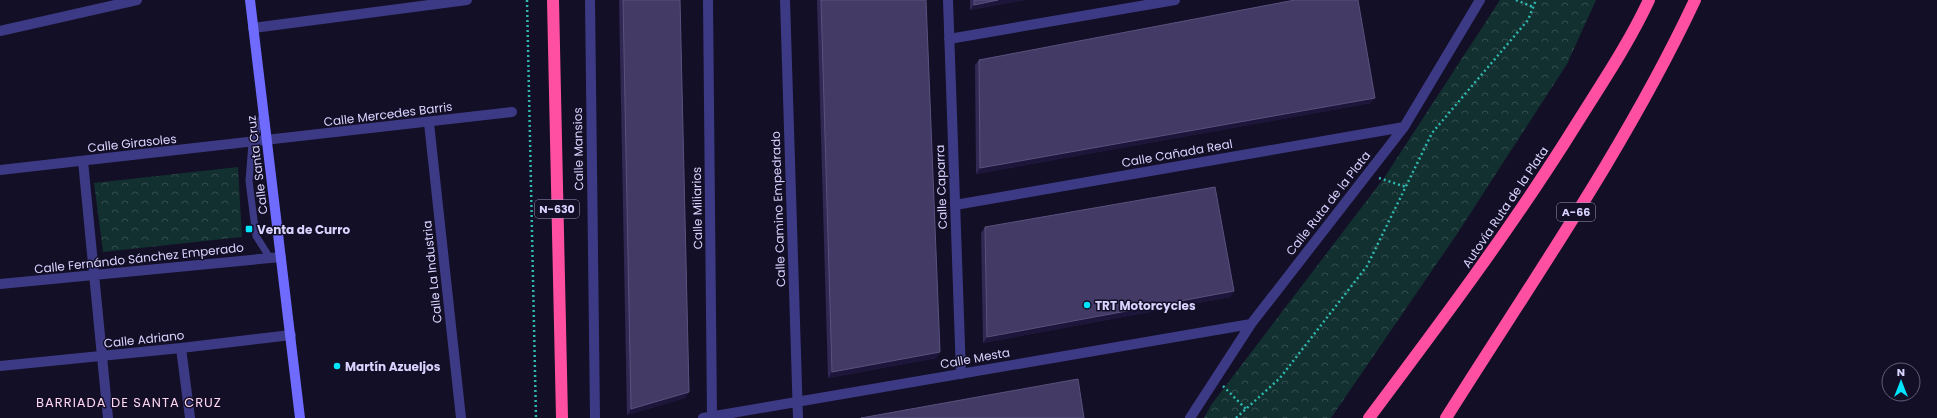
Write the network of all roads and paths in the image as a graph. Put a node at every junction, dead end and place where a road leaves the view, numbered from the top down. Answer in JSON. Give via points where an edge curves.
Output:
{"nodes":[{"id":1,"x":137,"y":0,"type":"edge"},
{"id":2,"x":250,"y":0,"type":"edge"},
{"id":3,"x":467,"y":0,"type":"edge"},
{"id":4,"x":527,"y":0,"type":"edge"},
{"id":5,"x":553,"y":0,"type":"edge"},
{"id":6,"x":590,"y":0,"type":"edge"},
{"id":7,"x":708,"y":0,"type":"edge"},
{"id":8,"x":785,"y":0,"type":"edge"},
{"id":9,"x":948,"y":0,"type":"edge"},
{"id":10,"x":1175,"y":0,"type":"edge"},
{"id":11,"x":1480,"y":0,"type":"edge"},
{"id":12,"x":1516,"y":0,"type":"edge"},
{"id":13,"x":1536,"y":0,"type":"edge"},
{"id":14,"x":1649,"y":0,"type":"edge"},
{"id":15,"x":1695,"y":0,"type":"edge"},
{"id":16,"x":1533,"y":7,"type":"junction"},
{"id":17,"x":253,"y":28,"type":"junction"},
{"id":18,"x":0,"y":31,"type":"edge"},
{"id":19,"x":949,"y":39,"type":"junction"},
{"id":20,"x":264,"y":112,"type":"junction"},
{"id":21,"x":512,"y":112,"type":"dead end"},
{"id":22,"x":429,"y":123,"type":"junction"},
{"id":23,"x":1404,"y":127,"type":"junction"},
{"id":24,"x":267,"y":141,"type":"junction"},
{"id":25,"x":252,"y":143,"type":"junction"},
{"id":26,"x":83,"y":161,"type":"junction"},
{"id":27,"x":0,"y":170,"type":"edge"},
{"id":28,"x":1367,"y":174,"type":"junction"},
{"id":29,"x":1406,"y":187,"type":"junction"},
{"id":30,"x":955,"y":205,"type":"junction"},
{"id":31,"x":281,"y":257,"type":"junction"},
{"id":32,"x":270,"y":258,"type":"junction"},
{"id":33,"x":93,"y":275,"type":"junction"},
{"id":34,"x":0,"y":284,"type":"edge"},
{"id":35,"x":1250,"y":324,"type":"junction"},
{"id":36,"x":290,"y":334,"type":"junction"},
{"id":37,"x":181,"y":348,"type":"junction"},
{"id":38,"x":101,"y":356,"type":"junction"},
{"id":39,"x":0,"y":366,"type":"edge"},
{"id":40,"x":961,"y":374,"type":"junction"},
{"id":41,"x":1216,"y":378,"type":"junction"},
{"id":42,"x":797,"y":402,"type":"junction"},
{"id":43,"x":1246,"y":409,"type":"junction"},
{"id":44,"x":708,"y":417,"type":"edge"},
{"id":45,"x":108,"y":418,"type":"edge"},
{"id":46,"x":190,"y":418,"type":"edge"},
{"id":47,"x":300,"y":418,"type":"edge"},
{"id":48,"x":461,"y":418,"type":"edge"},
{"id":49,"x":536,"y":418,"type":"edge"},
{"id":50,"x":562,"y":418,"type":"edge"},
{"id":51,"x":595,"y":418,"type":"edge"},
{"id":52,"x":798,"y":418,"type":"edge"},
{"id":53,"x":1190,"y":418,"type":"edge"},
{"id":54,"x":1236,"y":418,"type":"edge"},
{"id":55,"x":1369,"y":418,"type":"edge"},
{"id":56,"x":1446,"y":418,"type":"edge"}],
"edges":[{"from":1,"to":18,"type":"street"},
{"from":2,"to":17,"type":"main road","name":"Calle Santa Cruz"},
{"from":3,"to":17,"type":"street"},
{"from":4,"to":49,"type":"path"},
{"from":5,"to":50,"type":"highway","number":"N-630"},
{"from":6,"to":51,"type":"street","name":"Calle Mansios"},
{"from":7,"to":44,"type":"street","name":"Calle Miliarios"},
{"from":8,"to":42,"type":"street","name":"Calle Camino Empedrado"},
{"from":9,"to":19,"type":"street","name":"Calle Caparra"},
{"from":10,"to":19,"type":"street"},
{"from":11,"to":23,"type":"street","name":"Calle Ruta de la Plata"},
{"from":12,"to":16,"type":"path"},
{"from":13,"to":16,"type":"path"},
{"from":14,"to":55,"type":"highway","name":"Autovía Ruta de la Plata","via":[[1608,75],[1551,166],[1479,271]]},
{"from":15,"to":56,"type":"highway","number":"A-66","via":[[1657,76],[1604,168]]},
{"from":16,"to":29,"type":"path","via":[[1528,20],[1432,133]]},
{"from":17,"to":20,"type":"main road","name":"Calle Santa Cruz"},
{"from":19,"to":30,"type":"street","name":"Calle Caparra"},
{"from":20,"to":24,"type":"main road","name":"Calle Santa Cruz"},
{"from":20,"to":25,"type":"lane"},
{"from":21,"to":22,"type":"street","name":"Calle Mercedes Barris"},
{"from":22,"to":24,"type":"street","name":"Calle Mercedes Barris"},
{"from":22,"to":48,"type":"street","name":"Calle La Industria"},
{"from":23,"to":28,"type":"street","name":"Calle Ruta de la Plata"},
{"from":23,"to":30,"type":"street","name":"Calle Cañada Real"},
{"from":24,"to":25,"type":"street","name":"Calle Girasoles"},
{"from":24,"to":31,"type":"main road","name":"Calle Santa Cruz"},
{"from":25,"to":26,"type":"street","name":"Calle Girasoles"},
{"from":25,"to":32,"type":"lane","via":[[249,181],[256,236]]},
{"from":26,"to":27,"type":"street","name":"Calle Girasoles"},
{"from":26,"to":33,"type":"street"},
{"from":28,"to":29,"type":"path"},
{"from":28,"to":35,"type":"street","name":"Calle Ruta de la Plata"},
{"from":29,"to":43,"type":"path","via":[[1367,266],[1280,378]]},
{"from":30,"to":40,"type":"street","name":"Calle Caparra"},
{"from":31,"to":32,"type":"street","name":"Calle Fernándo Sánchez Emperado"},
{"from":31,"to":36,"type":"main road","name":"Calle Santa Cruz"},
{"from":32,"to":33,"type":"street","name":"Calle Fernándo Sánchez Emperado"},
{"from":33,"to":34,"type":"street","name":"Calle Fernándo Sánchez Emperado"},
{"from":33,"to":38,"type":"street"},
{"from":35,"to":40,"type":"street","name":"Calle Mesta"},
{"from":35,"to":41,"type":"street","name":"Calle Ruta de la Plata"},
{"from":36,"to":37,"type":"street","name":"Calle Adriano"},
{"from":36,"to":47,"type":"main road","name":"Calle Santa Cruz"},
{"from":37,"to":38,"type":"street","name":"Calle Adriano"},
{"from":37,"to":46,"type":"street"},
{"from":38,"to":39,"type":"street","name":"Calle Adriano"},
{"from":38,"to":45,"type":"street"},
{"from":40,"to":42,"type":"street","name":"Calle Mesta"},
{"from":41,"to":43,"type":"path"},
{"from":41,"to":53,"type":"street","name":"Calle Ruta de la Plata"},
{"from":42,"to":44,"type":"street","name":"Calle Mesta"},
{"from":42,"to":52,"type":"street","name":"Calle Camino Empedrado"},
{"from":43,"to":54,"type":"path"}]}
